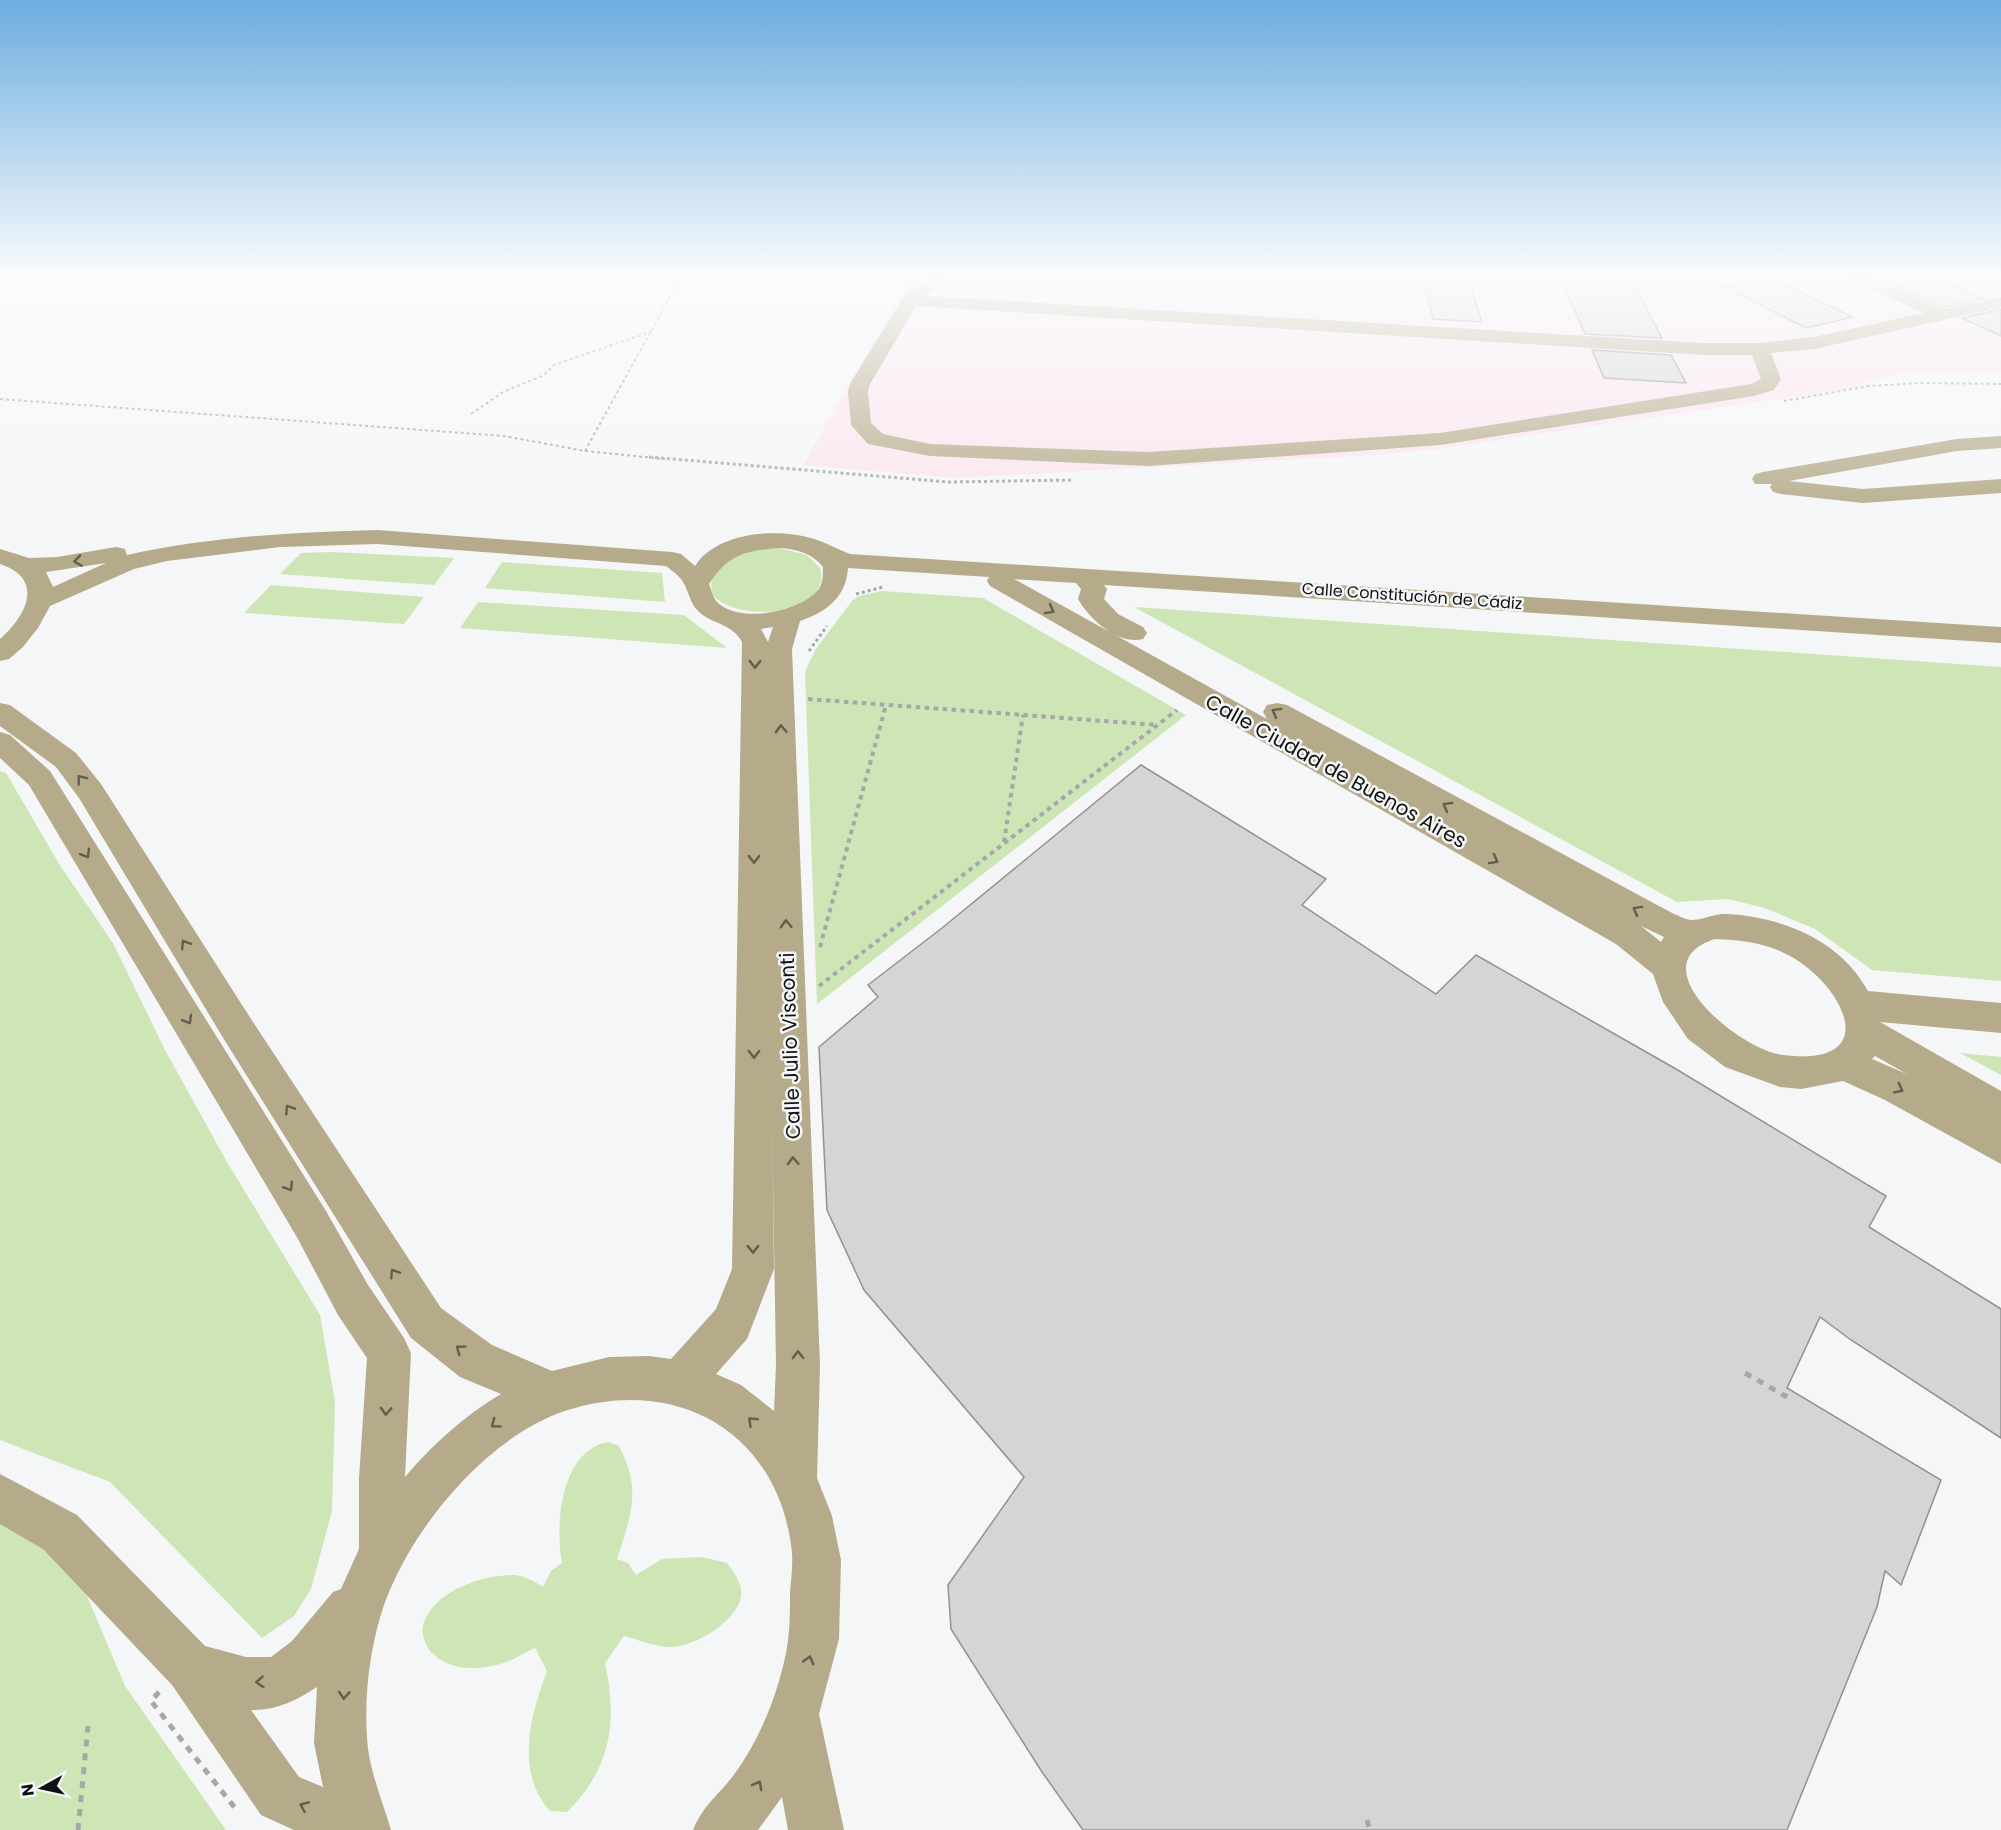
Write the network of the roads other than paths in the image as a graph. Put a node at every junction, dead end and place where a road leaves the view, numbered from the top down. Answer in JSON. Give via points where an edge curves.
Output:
{"nodes":[{"id":1,"x":874,"y":358,"type":"edge"},
{"id":2,"x":1763,"y":358,"type":"edge"},
{"id":3,"x":2001,"y":442,"type":"edge"},
{"id":4,"x":2001,"y":486,"type":"edge"},
{"id":5,"x":742,"y":544,"type":"junction"},
{"id":6,"x":825,"y":553,"type":"junction"},
{"id":7,"x":0,"y":556,"type":"edge"},
{"id":8,"x":24,"y":565,"type":"junction"},
{"id":9,"x":999,"y":581,"type":"junction"},
{"id":10,"x":1088,"y":581,"type":"junction"},
{"id":11,"x":697,"y":583,"type":"junction"},
{"id":12,"x":844,"y":587,"type":"junction"},
{"id":13,"x":41,"y":601,"type":"junction"},
{"id":14,"x":789,"y":616,"type":"junction"},
{"id":15,"x":730,"y":617,"type":"junction"},
{"id":16,"x":2001,"y":635,"type":"edge"},
{"id":17,"x":2001,"y":648,"type":"edge"},
{"id":18,"x":0,"y":653,"type":"edge"},
{"id":19,"x":0,"y":712,"type":"edge"},
{"id":20,"x":0,"y":742,"type":"edge"},
{"id":21,"x":1690,"y":934,"type":"junction"},
{"id":22,"x":1669,"y":967,"type":"junction"},
{"id":23,"x":2001,"y":1018,"type":"edge"},
{"id":24,"x":1863,"y":1019,"type":"junction"},
{"id":25,"x":1846,"y":1065,"type":"junction"},
{"id":26,"x":2001,"y":1110,"type":"edge"},
{"id":27,"x":2001,"y":1146,"type":"edge"},
{"id":28,"x":681,"y":1381,"type":"junction"},
{"id":29,"x":550,"y":1393,"type":"junction"},
{"id":30,"x":794,"y":1477,"type":"junction"},
{"id":31,"x":0,"y":1498,"type":"edge"},
{"id":32,"x":373,"y":1573,"type":"junction"},
{"id":33,"x":188,"y":1665,"type":"junction"},
{"id":34,"x":794,"y":1716,"type":"junction"},
{"id":35,"x":358,"y":1830,"type":"edge"},
{"id":36,"x":363,"y":1830,"type":"edge"},
{"id":37,"x":721,"y":1830,"type":"edge"},
{"id":38,"x":816,"y":1830,"type":"edge"}],
"edges":[{"from":1,"to":2,"type":"street","via":[[858,392],[861,425],[876,439],[930,450],[1148,459],[1440,439],[1754,390],[1767,386],[1771,380]]},
{"from":3,"to":4,"type":"street","via":[[1957,445],[1763,479],[1776,486],[1863,496]]},
{"from":5,"to":6,"type":"street","name":"Calle Constitución de Cádiz","via":[[793,541]]},
{"from":5,"to":8,"type":"street","one_way":true,"via":[[341,524],[244,530],[90,559]]},
{"from":5,"to":11,"type":"street","via":[[707,563]]},
{"from":6,"to":10,"type":"street","name":"Calle Constitución de Cádiz","via":[[847,561]]},
{"from":6,"to":12,"type":"street"},
{"from":7,"to":8,"type":"street"},
{"from":8,"to":13,"type":"street","via":[[36,574]]},
{"from":9,"to":10,"type":"street","name":"Calle Constitución de Cádiz"},
{"from":9,"to":12,"type":"street","name":"Calle Constitución de Cádiz","via":[[874,574]]},
{"from":9,"to":22,"type":"street","name":"Calle Ciudad de Buenos Aires","one_way":true,"via":[[1628,935]]},
{"from":10,"to":16,"type":"street","name":"Calle Constitución de Cádiz"},
{"from":10,"to":17,"type":"street","name":"Calle Constitución de Cádiz"},
{"from":21,"to":10,"type":"street","name":"Calle Ciudad de Buenos Aires","one_way":true,"via":[[1645,914],[1102,615],[1091,599]]},
{"from":11,"to":13,"type":"street","via":[[672,559],[333,536],[228,544],[126,563]]},
{"from":11,"to":15,"type":"street","via":[[697,591],[708,607]]},
{"from":12,"to":14,"type":"street","via":[[832,588],[820,601]]},
{"from":13,"to":18,"type":"street","via":[[26,629]]},
{"from":14,"to":15,"type":"street","via":[[759,621]]},
{"from":30,"to":14,"type":"street","name":"Calle Julio Visconti","one_way":true,"via":[[798,1365],[779,649]]},
{"from":15,"to":28,"type":"street","name":"Calle Julio Visconti","one_way":true,"via":[[750,632],[755,642],[753,1269],[732,1324]]},
{"from":29,"to":19,"type":"street","one_way":true,"via":[[476,1361],[426,1323],[90,791],[66,760]]},
{"from":20,"to":32,"type":"street","one_way":true,"via":[[40,778],[353,1300],[389,1353]]},
{"from":21,"to":22,"type":"street","via":[[1675,948]]},
{"from":21,"to":24,"type":"street","via":[[1715,926],[1747,927],[1781,937],[1814,954],[1835,972]]},
{"from":22,"to":25,"type":"street","via":[[1672,988],[1685,1011],[1705,1033],[1732,1052],[1762,1066],[1794,1073],[1823,1073]]},
{"from":23,"to":24,"type":"street"},
{"from":24,"to":25,"type":"street","via":[[1860,1051]]},
{"from":24,"to":26,"type":"street"},
{"from":25,"to":27,"type":"street","one_way":true,"via":[[1899,1088]]},
{"from":28,"to":29,"type":"street","via":[[617,1376]]},
{"from":30,"to":28,"type":"street","one_way":true,"via":[[773,1442],[746,1415],[715,1394]]},
{"from":29,"to":32,"type":"street","one_way":true,"via":[[507,1415],[465,1446],[427,1486]]},
{"from":34,"to":30,"type":"street","one_way":true,"via":[[814,1639],[816,1551]]},
{"from":31,"to":33,"type":"street","via":[[60,1532]]},
{"from":32,"to":33,"type":"street","one_way":true,"via":[[321,1649],[287,1677],[255,1684]]},
{"from":32,"to":36,"type":"street","one_way":true,"via":[[347,1646],[341,1746]]},
{"from":35,"to":33,"type":"street","one_way":true,"via":[[280,1796]]},
{"from":37,"to":34,"type":"street","one_way":true,"via":[[753,1794]]},
{"from":34,"to":38,"type":"street"}]}
